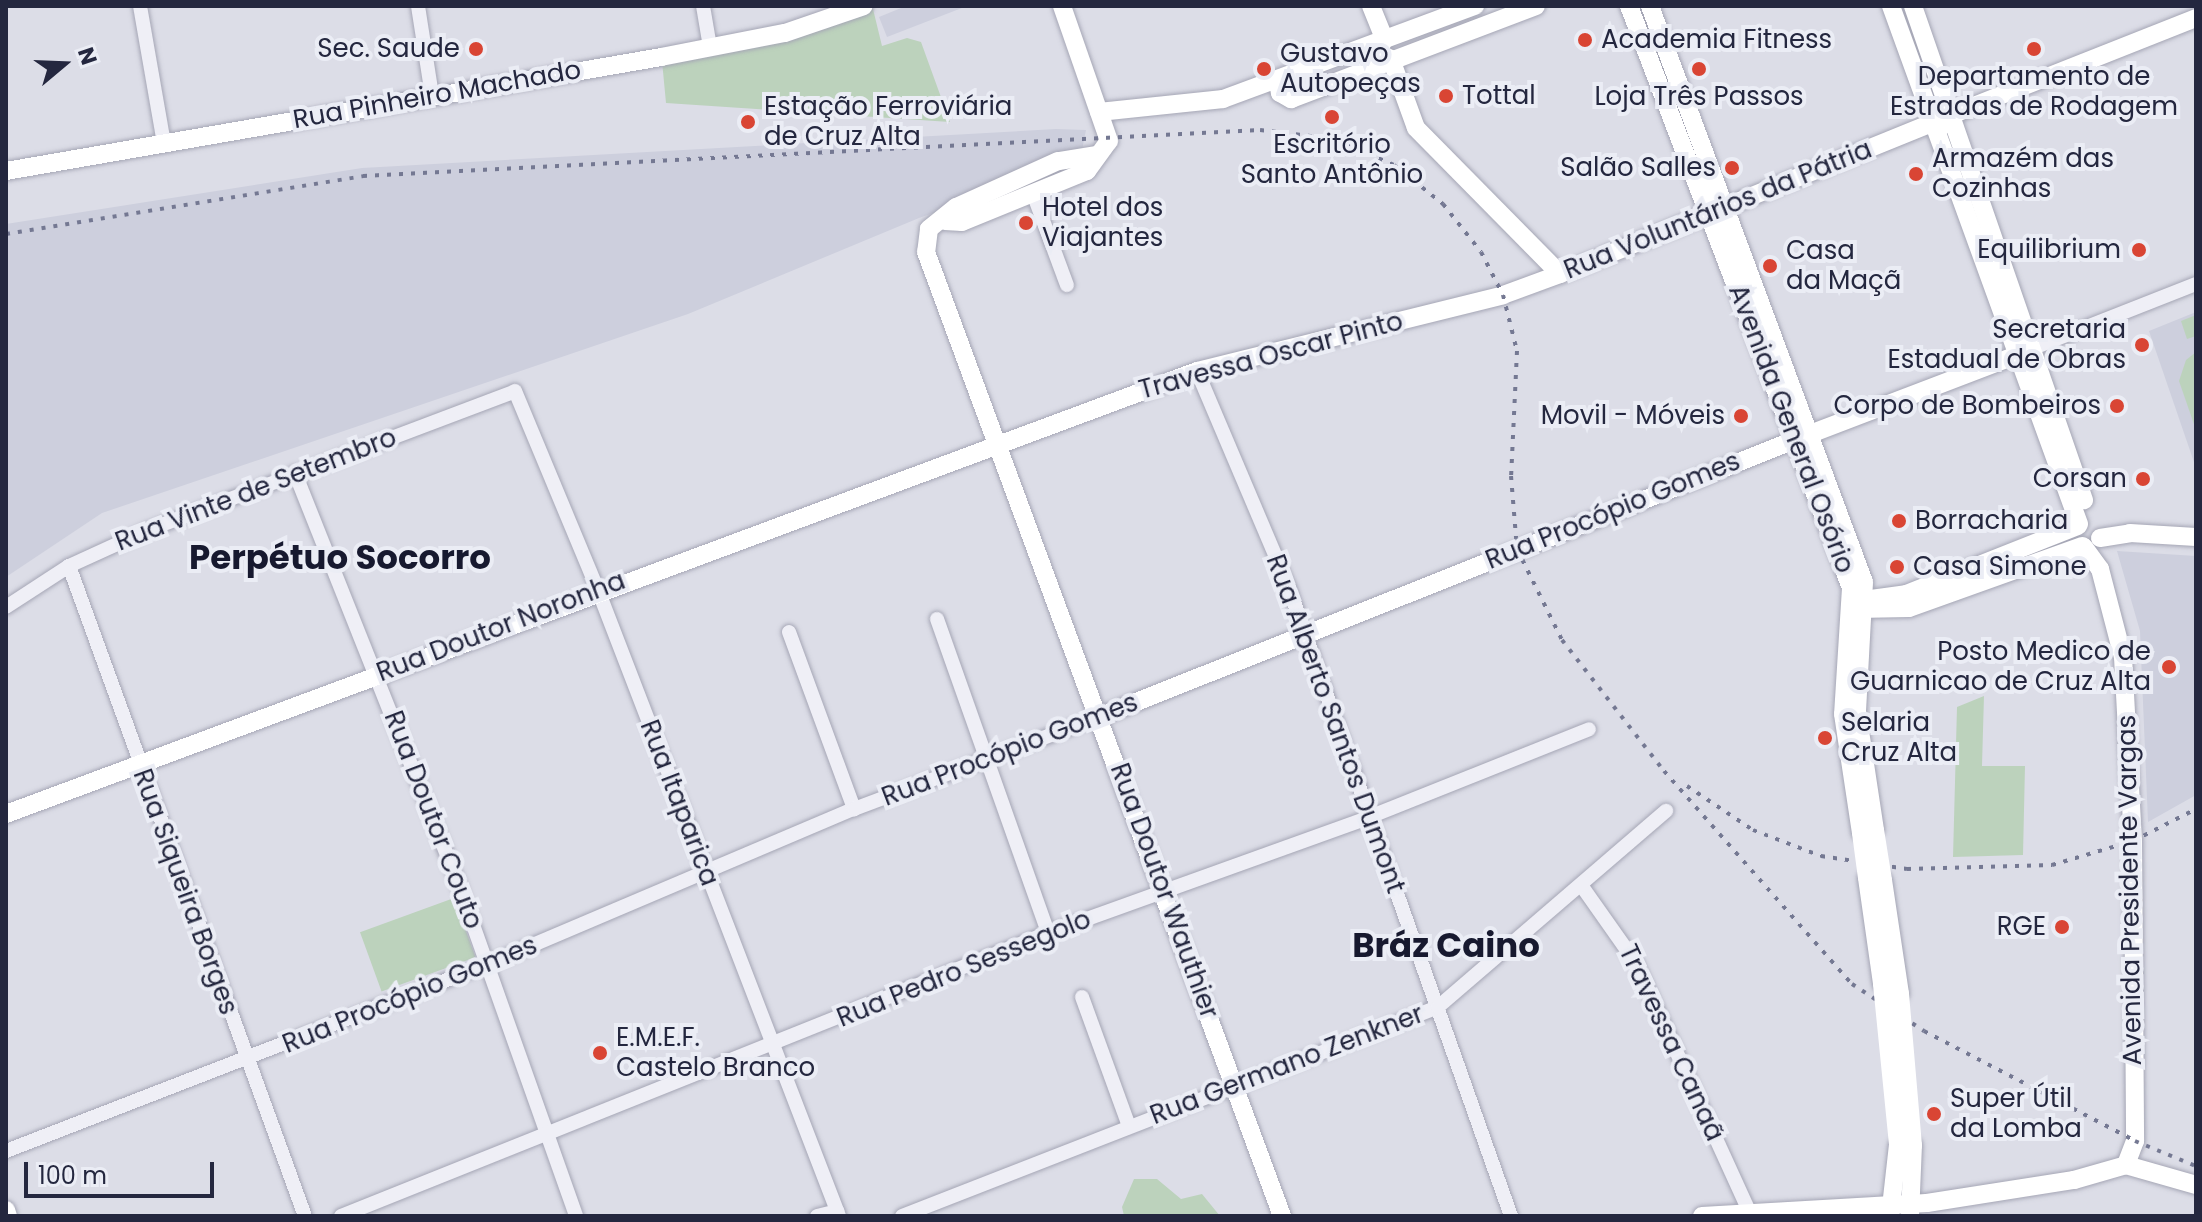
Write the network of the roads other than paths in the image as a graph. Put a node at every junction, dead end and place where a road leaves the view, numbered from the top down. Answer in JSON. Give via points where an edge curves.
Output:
{"nodes":[{"id":1,"x":140,"y":6,"type":"edge"},
{"id":2,"x":418,"y":6,"type":"edge"},
{"id":3,"x":703,"y":6,"type":"edge"},
{"id":4,"x":864,"y":6,"type":"edge"},
{"id":5,"x":1062,"y":6,"type":"edge"},
{"id":6,"x":1371,"y":6,"type":"edge"},
{"id":7,"x":1475,"y":6,"type":"edge"},
{"id":8,"x":1536,"y":6,"type":"edge"},
{"id":9,"x":1629,"y":6,"type":"edge"},
{"id":10,"x":1650,"y":6,"type":"edge"},
{"id":11,"x":1891,"y":6,"type":"edge"},
{"id":12,"x":1913,"y":6,"type":"edge"},
{"id":13,"x":2196,"y":18,"type":"edge"},
{"id":14,"x":1384,"y":39,"type":"junction"},
{"id":15,"x":710,"y":47,"type":"junction"},
{"id":16,"x":1391,"y":59,"type":"junction"},
{"id":17,"x":1278,"y":81,"type":"junction"},
{"id":18,"x":432,"y":95,"type":"junction"},
{"id":19,"x":1099,"y":112,"type":"junction"},
{"id":20,"x":1951,"y":115,"type":"junction"},
{"id":21,"x":1932,"y":123,"type":"junction"},
{"id":22,"x":164,"y":143,"type":"junction"},
{"id":23,"x":1097,"y":155,"type":"junction"},
{"id":24,"x":6,"y":171,"type":"edge"},
{"id":25,"x":1034,"y":196,"type":"junction"},
{"id":26,"x":1718,"y":213,"type":"junction"},
{"id":27,"x":937,"y":225,"type":"junction"},
{"id":28,"x":1560,"y":274,"type":"junction"},
{"id":29,"x":2196,"y":284,"type":"edge"},
{"id":30,"x":1067,"y":285,"type":"dead end"},
{"id":31,"x":1503,"y":295,"type":"joint"},
{"id":32,"x":2024,"y":352,"type":"junction"},
{"id":33,"x":1197,"y":371,"type":"junction"},
{"id":34,"x":515,"y":391,"type":"joint"},
{"id":35,"x":1804,"y":436,"type":"junction"},
{"id":36,"x":997,"y":441,"type":"junction"},
{"id":37,"x":295,"y":473,"type":"junction"},
{"id":38,"x":2089,"y":534,"type":"junction"},
{"id":39,"x":2196,"y":537,"type":"edge"},
{"id":40,"x":69,"y":566,"type":"junction"},
{"id":41,"x":598,"y":590,"type":"junction"},
{"id":42,"x":1858,"y":604,"type":"junction"},
{"id":43,"x":6,"y":607,"type":"edge"},
{"id":44,"x":937,"y":619,"type":"dead end"},
{"id":45,"x":789,"y":632,"type":"dead end"},
{"id":46,"x":1303,"y":635,"type":"junction"},
{"id":47,"x":377,"y":674,"type":"junction"},
{"id":48,"x":1101,"y":716,"type":"junction"},
{"id":49,"x":1589,"y":729,"type":"dead end"},
{"id":50,"x":987,"y":759,"type":"junction"},
{"id":51,"x":139,"y":763,"type":"junction"},
{"id":52,"x":854,"y":809,"type":"junction"},
{"id":53,"x":1666,"y":811,"type":"dead end"},
{"id":54,"x":6,"y":814,"type":"edge"},
{"id":55,"x":1367,"y":818,"type":"junction"},
{"id":56,"x":706,"y":873,"type":"junction"},
{"id":57,"x":1875,"y":879,"type":"junction"},
{"id":58,"x":1581,"y":885,"type":"junction"},
{"id":59,"x":1164,"y":892,"type":"junction"},
{"id":60,"x":1048,"y":933,"type":"junction"},
{"id":61,"x":488,"y":964,"type":"junction"},
{"id":62,"x":1082,"y":997,"type":"dead end"},
{"id":63,"x":1438,"y":1007,"type":"junction"},
{"id":64,"x":776,"y":1046,"type":"junction"},
{"id":65,"x":246,"y":1061,"type":"junction"},
{"id":66,"x":1235,"y":1083,"type":"junction"},
{"id":67,"x":1129,"y":1126,"type":"junction"},
{"id":68,"x":547,"y":1137,"type":"junction"},
{"id":69,"x":1905,"y":1145,"type":"junction"},
{"id":70,"x":6,"y":1151,"type":"edge"},
{"id":71,"x":2126,"y":1165,"type":"junction"},
{"id":72,"x":2196,"y":1185,"type":"edge"},
{"id":73,"x":1748,"y":1209,"type":"junction"},
{"id":74,"x":6,"y":1210,"type":"edge"},
{"id":75,"x":1902,"y":1210,"type":"edge"},
{"id":76,"x":838,"y":1213,"type":"edge"},
{"id":77,"x":8,"y":1216,"type":"edge"},
{"id":78,"x":305,"y":1216,"type":"edge"},
{"id":79,"x":341,"y":1216,"type":"edge"},
{"id":80,"x":576,"y":1216,"type":"edge"},
{"id":81,"x":817,"y":1216,"type":"edge"},
{"id":82,"x":902,"y":1216,"type":"edge"},
{"id":83,"x":1282,"y":1216,"type":"edge"},
{"id":84,"x":1511,"y":1216,"type":"edge"},
{"id":85,"x":1702,"y":1216,"type":"edge"}],
"edges":[{"from":1,"to":22,"type":"street"},
{"from":2,"to":18,"type":"street"},
{"from":3,"to":15,"type":"street"},
{"from":4,"to":15,"type":"main road","name":"Rua Pinheiro Machado","via":[[785,33]]},
{"from":5,"to":19,"type":"main road"},
{"from":6,"to":14,"type":"main road"},
{"from":7,"to":14,"type":"main road"},
{"from":8,"to":16,"type":"main road"},
{"from":9,"to":26,"type":"main road","name":"Avenida General Osório"},
{"from":10,"to":26,"type":"main road","name":"Avenida General Osório"},
{"from":11,"to":21,"type":"main road","name":"Avenida Presidente Vargas"},
{"from":12,"to":20,"type":"main road","name":"Avenida Presidente Vargas"},
{"from":13,"to":20,"type":"main road","name":"Rua Voluntários da Pátria"},
{"from":14,"to":16,"type":"main road","via":[[1398,46]]},
{"from":14,"to":17,"type":"main road"},
{"from":15,"to":18,"type":"main road","name":"Rua Pinheiro Machado"},
{"from":16,"to":17,"type":"main road","via":[[1291,99],[1280,93]]},
{"from":16,"to":28,"type":"main road","via":[[1416,128]]},
{"from":17,"to":19,"type":"main road","via":[[1223,99]]},
{"from":18,"to":22,"type":"main road","name":"Rua Pinheiro Machado"},
{"from":19,"to":23,"type":"main road","via":[[1109,141]]},
{"from":20,"to":21,"type":"main road","name":"Rua Voluntários da Pátria","via":[[1939,111]]},
{"from":20,"to":32,"type":"main road","name":"Avenida Presidente Vargas"},
{"from":21,"to":26,"type":"main road","name":"Rua Voluntários da Pátria"},
{"from":21,"to":32,"type":"main road","name":"Avenida Presidente Vargas"},
{"from":22,"to":24,"type":"main road","name":"Rua Pinheiro Machado"},
{"from":23,"to":25,"type":"main road","via":[[1087,171]]},
{"from":23,"to":27,"type":"main road","via":[[1079,154],[1004,183],[956,207]]},
{"from":25,"to":27,"type":"main road","via":[[962,222]]},
{"from":25,"to":30,"type":"street"},
{"from":26,"to":28,"type":"main road","name":"Rua Voluntários da Pátria"},
{"from":26,"to":35,"type":"main road","name":"Avenida General Osório"},
{"from":27,"to":36,"type":"main road","name":"Rua Doutor Wauthier","via":[[926,252]]},
{"from":28,"to":31,"type":"main road","name":"Rua Voluntários da Pátria"},
{"from":29,"to":32,"type":"street","name":"Rua Procópio Gomes"},
{"from":31,"to":33,"type":"main road","name":"Travessa Oscar Pinto"},
{"from":32,"to":35,"type":"main road","name":"Rua Procópio Gomes"},
{"from":32,"to":38,"type":"main road","name":"Avenida Presidente Vargas"},
{"from":33,"to":36,"type":"main road","name":"Travessa Oscar Pinto"},
{"from":33,"to":46,"type":"street","name":"Rua Alberto Santos Dumont","via":[[1289,588]]},
{"from":34,"to":37,"type":"street","name":"Rua Vinte de Setembro"},
{"from":34,"to":41,"type":"street","name":"Rua Itaparica"},
{"from":35,"to":42,"type":"main road","name":"Avenida General Osório"},
{"from":35,"to":46,"type":"main road","name":"Rua Procópio Gomes"},
{"from":36,"to":41,"type":"main road","name":"Rua Doutor Noronha"},
{"from":36,"to":48,"type":"main road","name":"Rua Doutor Wauthier"},
{"from":37,"to":40,"type":"street","name":"Rua Vinte de Setembro"},
{"from":37,"to":47,"type":"street","name":"Rua Doutor Couto"},
{"from":38,"to":39,"type":"main road"},
{"from":38,"to":42,"type":"main road","via":[[1901,603]]},
{"from":38,"to":71,"type":"main road","name":"Avenida Presidente Vargas","via":[[2123,657],[2133,841],[2135,1141]]},
{"from":40,"to":43,"type":"street","name":"Rua Vinte de Setembro"},
{"from":40,"to":51,"type":"street","name":"Rua Siqueira Borges"},
{"from":41,"to":47,"type":"main road","name":"Rua Doutor Noronha"},
{"from":41,"to":56,"type":"street","name":"Rua Itaparica"},
{"from":42,"to":57,"type":"main road","name":"Avenida General Osório","bridge":true,"via":[[1858,767]]},
{"from":44,"to":50,"type":"street"},
{"from":45,"to":52,"type":"street"},
{"from":46,"to":48,"type":"main road","name":"Rua Procópio Gomes"},
{"from":46,"to":55,"type":"street","name":"Rua Alberto Santos Dumont"},
{"from":47,"to":51,"type":"main road","name":"Rua Doutor Noronha"},
{"from":47,"to":61,"type":"street","name":"Rua Doutor Couto"},
{"from":48,"to":50,"type":"street","name":"Rua Procópio Gomes"},
{"from":48,"to":59,"type":"main road","name":"Rua Doutor Wauthier"},
{"from":49,"to":55,"type":"street","name":"Rua Pedro Sessegolo"},
{"from":50,"to":52,"type":"street","name":"Rua Procópio Gomes"},
{"from":50,"to":60,"type":"street"},
{"from":51,"to":54,"type":"main road","name":"Rua Doutor Noronha"},
{"from":51,"to":65,"type":"street","name":"Rua Siqueira Borges"},
{"from":52,"to":56,"type":"street","name":"Rua Procópio Gomes"},
{"from":53,"to":58,"type":"street","name":"Rua Germano Zenkner"},
{"from":55,"to":59,"type":"street","name":"Rua Pedro Sessegolo"},
{"from":55,"to":63,"type":"street","name":"Rua Alberto Santos Dumont"},
{"from":56,"to":61,"type":"street","name":"Rua Procópio Gomes"},
{"from":56,"to":64,"type":"street","name":"Rua Itaparica"},
{"from":57,"to":69,"type":"main road","name":"Avenida General Osório","bridge":true,"via":[[1882,984]]},
{"from":57,"to":69,"type":"main road","name":"Avenida General Osório","bridge":true,"via":[[1900,994]]},
{"from":58,"to":63,"type":"street","name":"Rua Germano Zenkner"},
{"from":58,"to":73,"type":"street","name":"Travessa Canaã","via":[[1636,963]]},
{"from":59,"to":60,"type":"street","name":"Rua Pedro Sessegolo"},
{"from":59,"to":66,"type":"main road","name":"Rua Doutor Wauthier"},
{"from":60,"to":64,"type":"street","name":"Rua Pedro Sessegolo"},
{"from":61,"to":65,"type":"street","name":"Rua Procópio Gomes"},
{"from":61,"to":68,"type":"street","name":"Rua Doutor Couto"},
{"from":62,"to":67,"type":"street"},
{"from":63,"to":66,"type":"street","name":"Rua Germano Zenkner"},
{"from":63,"to":84,"type":"street","name":"Rua Alberto Santos Dumont"},
{"from":64,"to":68,"type":"street","name":"Rua Pedro Sessegolo"},
{"from":64,"to":76,"type":"street","name":"Rua Itaparica"},
{"from":65,"to":70,"type":"street","name":"Rua Procópio Gomes"},
{"from":65,"to":78,"type":"street","name":"Rua Siqueira Borges"},
{"from":66,"to":67,"type":"street","name":"Rua Germano Zenkner"},
{"from":66,"to":83,"type":"main road","name":"Rua Doutor Wauthier"},
{"from":67,"to":82,"type":"street","name":"Rua Germano Zenkner"},
{"from":68,"to":79,"type":"street","name":"Rua Pedro Sessegolo"},
{"from":68,"to":80,"type":"street","name":"Rua Doutor Couto"},
{"from":69,"to":75,"type":"main road","name":"Avenida General Osório"},
{"from":71,"to":72,"type":"main road"},
{"from":71,"to":75,"type":"main road","via":[[2074,1180]]},
{"from":73,"to":75,"type":"main road"},
{"from":73,"to":85,"type":"main road"},
{"from":74,"to":77,"type":"main road"},
{"from":76,"to":81,"type":"street"}]}
